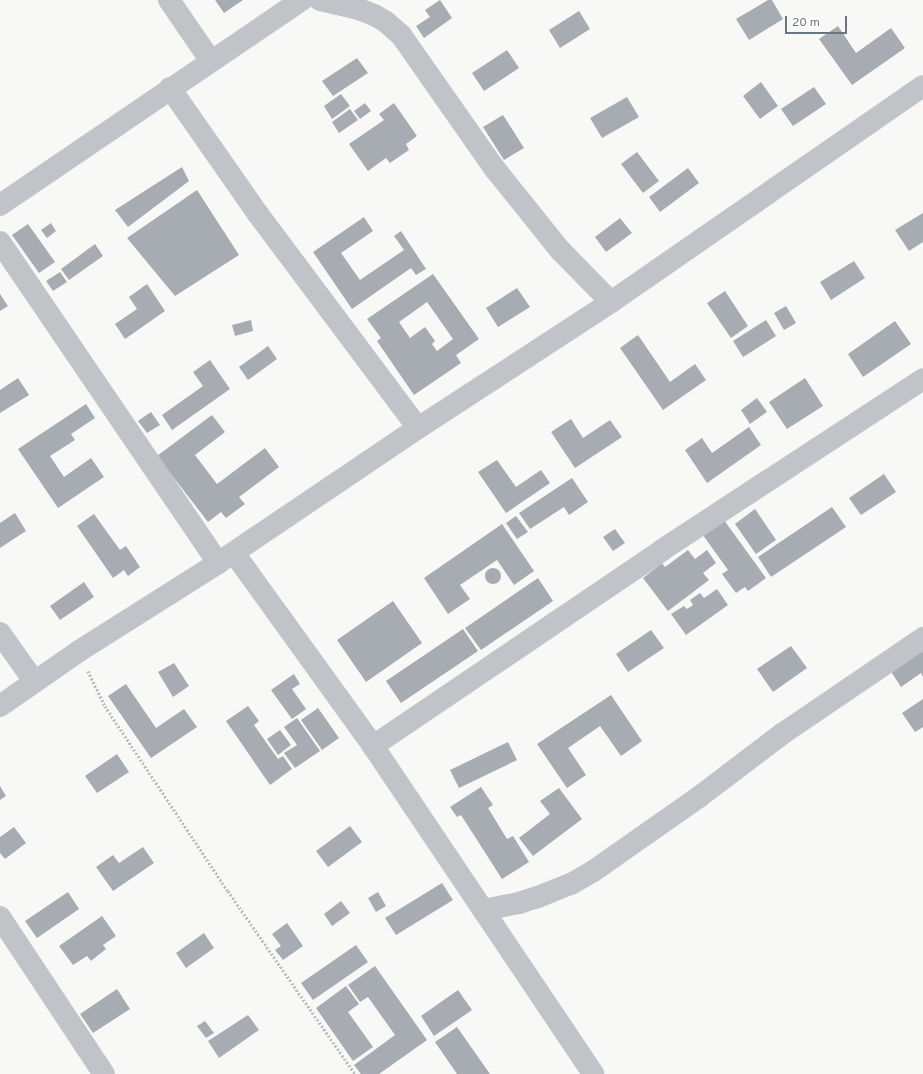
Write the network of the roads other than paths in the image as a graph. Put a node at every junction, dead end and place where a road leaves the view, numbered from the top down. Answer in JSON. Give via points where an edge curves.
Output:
{"nodes":[{"id":1,"x":169,"y":0,"type":"edge"},
{"id":2,"x":302,"y":0,"type":"edge"},
{"id":3,"x":320,"y":0,"type":"edge"},
{"id":4,"x":211,"y":61,"type":"junction"},
{"id":5,"x":923,"y":86,"type":"edge"},
{"id":6,"x":170,"y":88,"type":"junction"},
{"id":7,"x":0,"y":205,"type":"edge"},
{"id":8,"x":0,"y":242,"type":"edge"},
{"id":9,"x":611,"y":302,"type":"junction"},
{"id":10,"x":923,"y":379,"type":"edge"},
{"id":11,"x":418,"y":428,"type":"junction"},
{"id":12,"x":226,"y":558,"type":"junction"},
{"id":13,"x":0,"y":633,"type":"edge"},
{"id":14,"x":923,"y":638,"type":"edge"},
{"id":15,"x":34,"y":681,"type":"junction"},
{"id":16,"x":0,"y":706,"type":"edge"},
{"id":17,"x":373,"y":746,"type":"junction"},
{"id":18,"x":483,"y":910,"type":"junction"},
{"id":19,"x":0,"y":917,"type":"edge"},
{"id":20,"x":104,"y":1074,"type":"edge"},
{"id":21,"x":593,"y":1074,"type":"edge"}],
"edges":[{"from":1,"to":4,"type":"street"},
{"from":2,"to":4,"type":"street"},
{"from":3,"to":9,"type":"street","via":[[359,8],[386,22],[400,35],[495,169],[560,250]]},
{"from":4,"to":6,"type":"street"},
{"from":5,"to":9,"type":"street"},
{"from":6,"to":7,"type":"street"},
{"from":6,"to":11,"type":"street","via":[[258,214]]},
{"from":8,"to":12,"type":"street"},
{"from":9,"to":11,"type":"street"},
{"from":10,"to":17,"type":"street","via":[[662,550]]},
{"from":11,"to":12,"type":"street"},
{"from":12,"to":15,"type":"street"},
{"from":12,"to":17,"type":"street"},
{"from":13,"to":15,"type":"street"},
{"from":14,"to":18,"type":"street","via":[[782,734],[699,797],[592,872],[571,884],[538,897]]},
{"from":15,"to":16,"type":"street"},
{"from":17,"to":18,"type":"street"},
{"from":18,"to":21,"type":"street"},
{"from":19,"to":20,"type":"street"}]}
